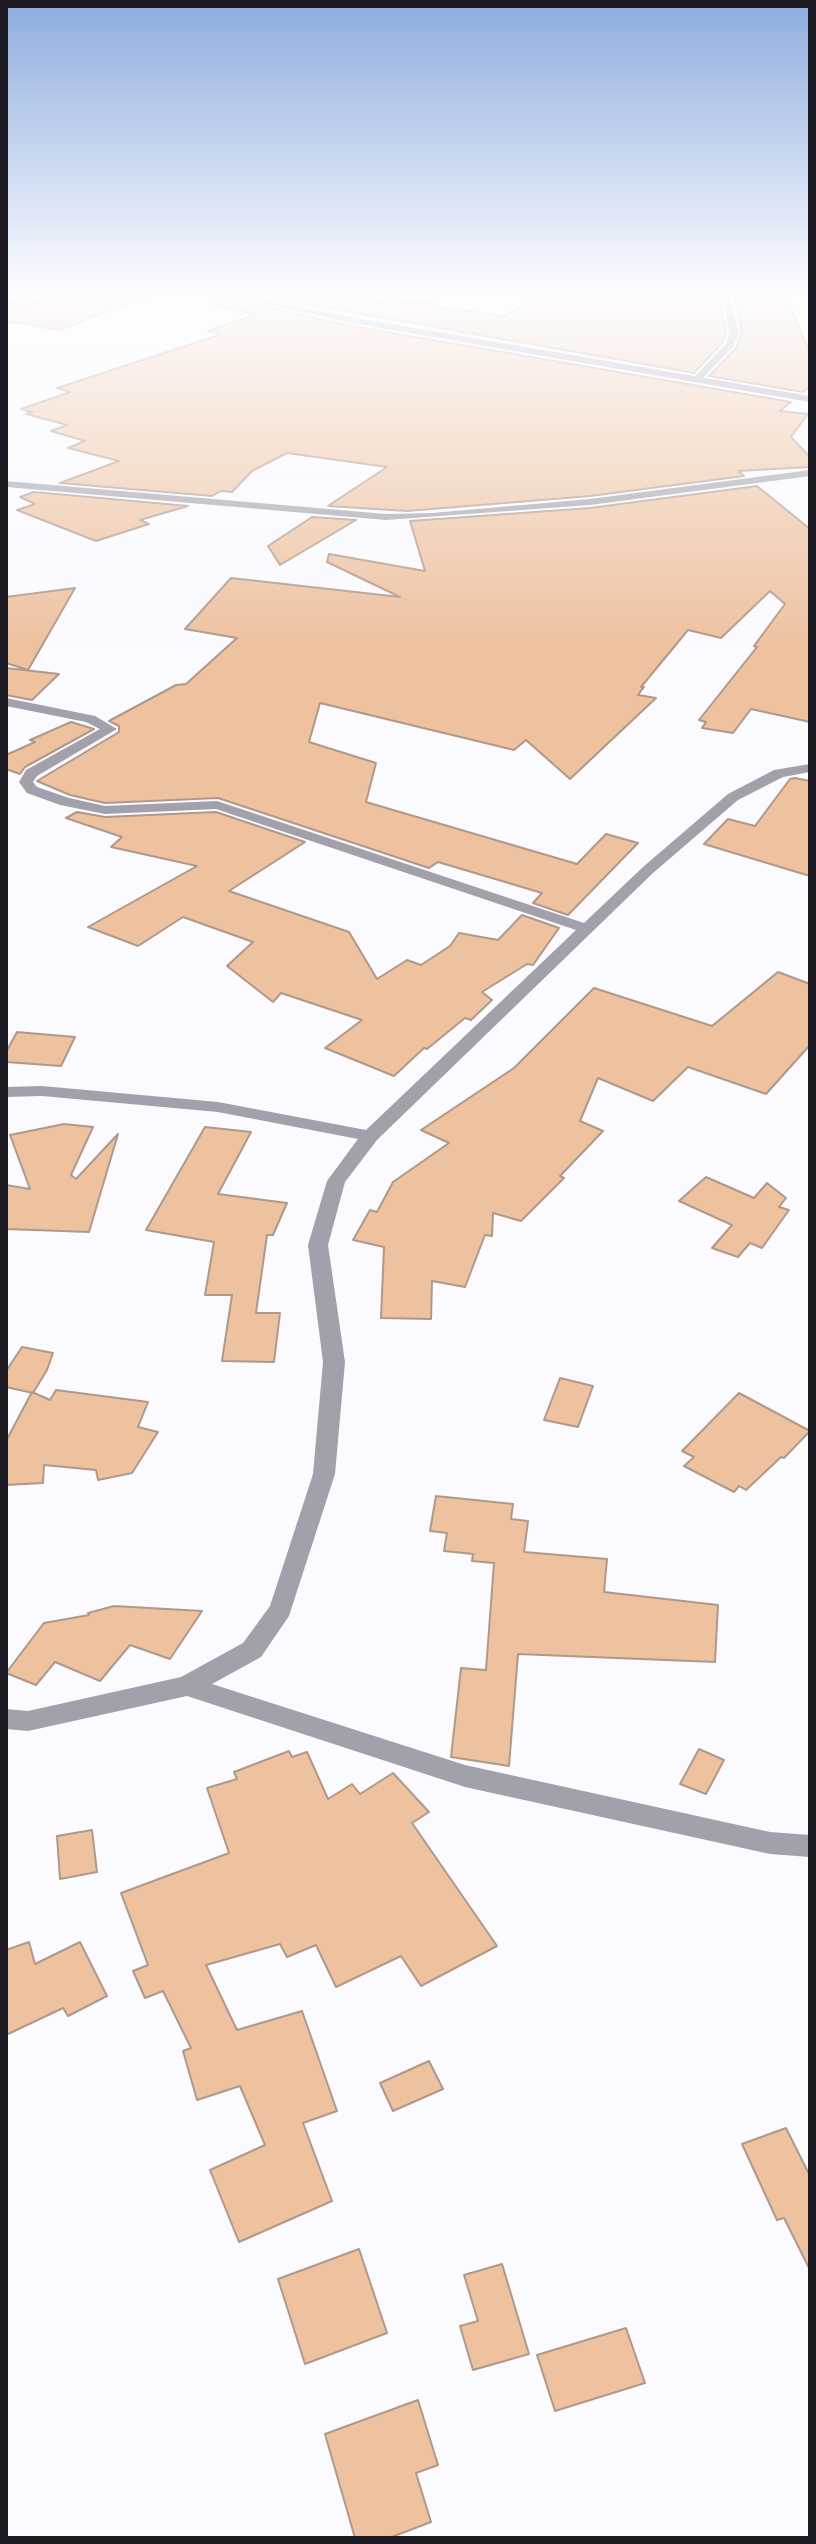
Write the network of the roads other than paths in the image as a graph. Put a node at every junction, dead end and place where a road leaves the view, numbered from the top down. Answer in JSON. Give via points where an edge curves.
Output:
{"nodes":[{"id":1,"x":810,"y":473,"type":"edge"},
{"id":2,"x":6,"y":484,"type":"edge"},
{"id":3,"x":6,"y":702,"type":"edge"},
{"id":4,"x":810,"y":768,"type":"edge"},
{"id":5,"x":587,"y":929,"type":"junction"},
{"id":6,"x":6,"y":1092,"type":"edge"},
{"id":7,"x":370,"y":1136,"type":"junction"},
{"id":8,"x":187,"y":1686,"type":"junction"},
{"id":9,"x":6,"y":1719,"type":"edge"},
{"id":10,"x":810,"y":1846,"type":"edge"}],
"edges":[{"from":1,"to":2,"type":"street","via":[[590,502],[386,517]]},
{"from":3,"to":5,"type":"street","via":[[90,719],[110,729],[31,773],[26,782],[32,790],[105,810],[217,805]]},
{"from":4,"to":5,"type":"street","via":[[779,773],[733,797]]},
{"from":5,"to":7,"type":"street"},
{"from":6,"to":7,"type":"street","via":[[218,1107]]},
{"from":7,"to":8,"type":"street","via":[[336,1181],[318,1245],[334,1362],[324,1474],[281,1609],[252,1650]]},
{"from":8,"to":9,"type":"street","via":[[28,1721]]},
{"from":8,"to":10,"type":"street","via":[[465,1776],[770,1843]]}]}
